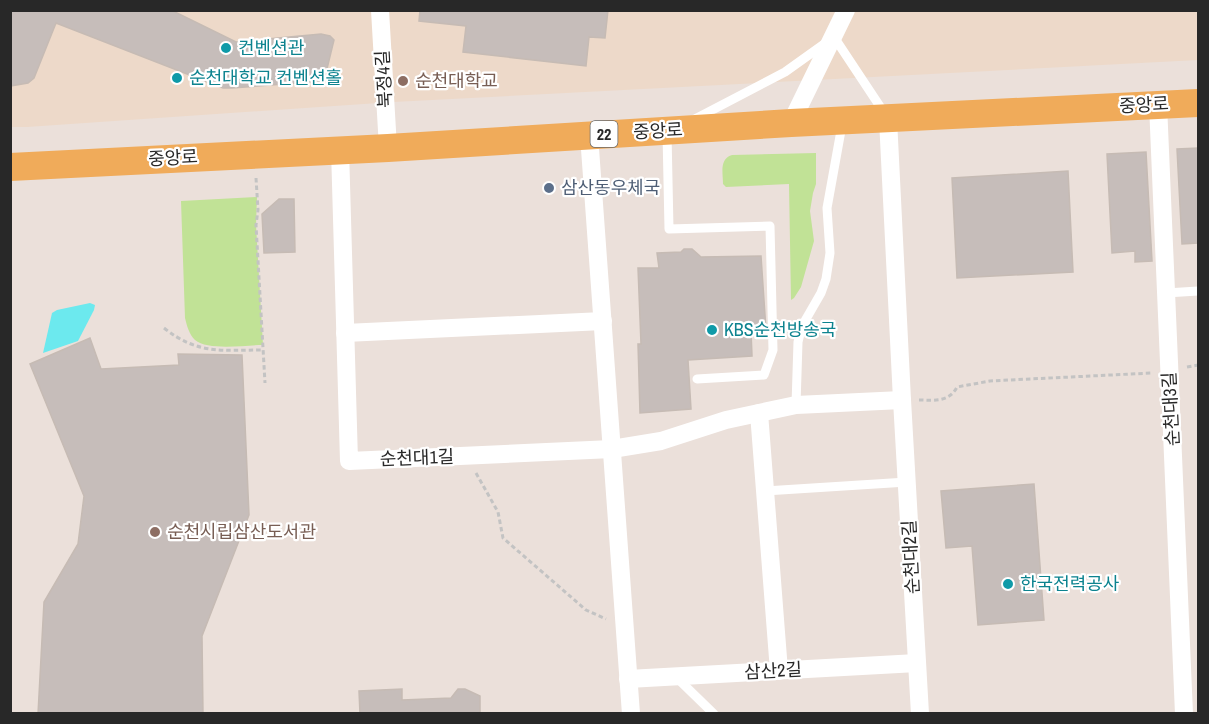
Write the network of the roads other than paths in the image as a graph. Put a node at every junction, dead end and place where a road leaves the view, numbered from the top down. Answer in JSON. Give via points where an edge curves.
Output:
{"nodes":[{"id":1,"x":380,"y":10,"type":"edge"},
{"id":2,"x":846,"y":10,"type":"edge"},
{"id":3,"x":834,"y":38,"type":"junction"},
{"id":4,"x":1198,"y":103,"type":"edge"},
{"id":5,"x":1158,"y":104,"type":"junction"},
{"id":6,"x":888,"y":119,"type":"junction"},
{"id":7,"x":843,"y":121,"type":"junction"},
{"id":8,"x":791,"y":123,"type":"junction"},
{"id":9,"x":671,"y":131,"type":"junction"},
{"id":10,"x":589,"y":135,"type":"junction"},
{"id":11,"x":388,"y":148,"type":"junction"},
{"id":12,"x":340,"y":149,"type":"junction"},
{"id":13,"x":10,"y":167,"type":"edge"},
{"id":14,"x":1198,"y":291,"type":"edge"},
{"id":15,"x":1166,"y":293,"type":"junction"},
{"id":16,"x":603,"y":321,"type":"junction"},
{"id":17,"x":345,"y":333,"type":"junction"},
{"id":18,"x":697,"y":379,"type":"dead end"},
{"id":19,"x":902,"y":400,"type":"junction"},
{"id":20,"x":796,"y":405,"type":"junction"},
{"id":21,"x":759,"y":414,"type":"junction"},
{"id":22,"x":612,"y":449,"type":"junction"},
{"id":23,"x":907,"y":482,"type":"junction"},
{"id":24,"x":765,"y":491,"type":"junction"},
{"id":25,"x":1190,"y":645,"type":"edge"},
{"id":26,"x":917,"y":663,"type":"junction"},
{"id":27,"x":779,"y":671,"type":"junction"},
{"id":28,"x":677,"y":677,"type":"junction"},
{"id":29,"x":628,"y":679,"type":"junction"},
{"id":30,"x":631,"y":714,"type":"edge"},
{"id":31,"x":714,"y":714,"type":"edge"},
{"id":32,"x":920,"y":714,"type":"edge"},
{"id":33,"x":1184,"y":714,"type":"edge"}],
"edges":[{"from":1,"to":11,"type":"street","name":"북정4길"},
{"from":2,"to":3,"type":"street"},
{"from":3,"to":6,"type":"lane"},
{"from":3,"to":8,"type":"street"},
{"from":3,"to":9,"type":"lane","via":[[785,72]]},
{"from":4,"to":5,"type":"main road","name":"중앙로","number":"22"},
{"from":5,"to":6,"type":"main road","name":"중앙로","number":"22"},
{"from":5,"to":15,"type":"street","name":"순천대3길"},
{"from":6,"to":7,"type":"main road","name":"중앙로","number":"22"},
{"from":6,"to":19,"type":"street","name":"순천대2길"},
{"from":7,"to":8,"type":"main road","name":"중앙로","number":"22"},
{"from":7,"to":20,"type":"lane","via":[[827,208],[830,253],[826,279],[798,342]]},
{"from":8,"to":9,"type":"main road","name":"중앙로","number":"22"},
{"from":9,"to":10,"type":"main road","name":"중앙로","number":"22"},
{"from":9,"to":18,"type":"lane","via":[[669,229],[770,226],[773,350],[764,375]]},
{"from":10,"to":11,"type":"main road","name":"중앙로","number":"22"},
{"from":10,"to":16,"type":"street"},
{"from":11,"to":12,"type":"main road","name":"중앙로","number":"22"},
{"from":12,"to":13,"type":"main road","name":"중앙로","number":"22"},
{"from":12,"to":17,"type":"street","name":"순천대1길"},
{"from":14,"to":15,"type":"lane"},
{"from":15,"to":25,"type":"street","name":"순천대3길"},
{"from":16,"to":17,"type":"street"},
{"from":16,"to":22,"type":"street"},
{"from":17,"to":22,"type":"street","name":"순천대1길","via":[[349,460]]},
{"from":19,"to":20,"type":"street"},
{"from":19,"to":23,"type":"street","name":"순천대2길"},
{"from":20,"to":21,"type":"street"},
{"from":21,"to":22,"type":"street","via":[[661,441]]},
{"from":21,"to":24,"type":"street"},
{"from":22,"to":29,"type":"street"},
{"from":23,"to":24,"type":"lane"},
{"from":23,"to":26,"type":"street","name":"순천대2길"},
{"from":24,"to":27,"type":"street"},
{"from":25,"to":33,"type":"street","name":"순천대3길"},
{"from":26,"to":27,"type":"street","name":"삼산2길"},
{"from":26,"to":32,"type":"street","name":"순천대2길"},
{"from":27,"to":28,"type":"street","name":"삼산2길"},
{"from":28,"to":29,"type":"street","name":"삼산2길"},
{"from":28,"to":31,"type":"lane"},
{"from":29,"to":30,"type":"street"}]}
